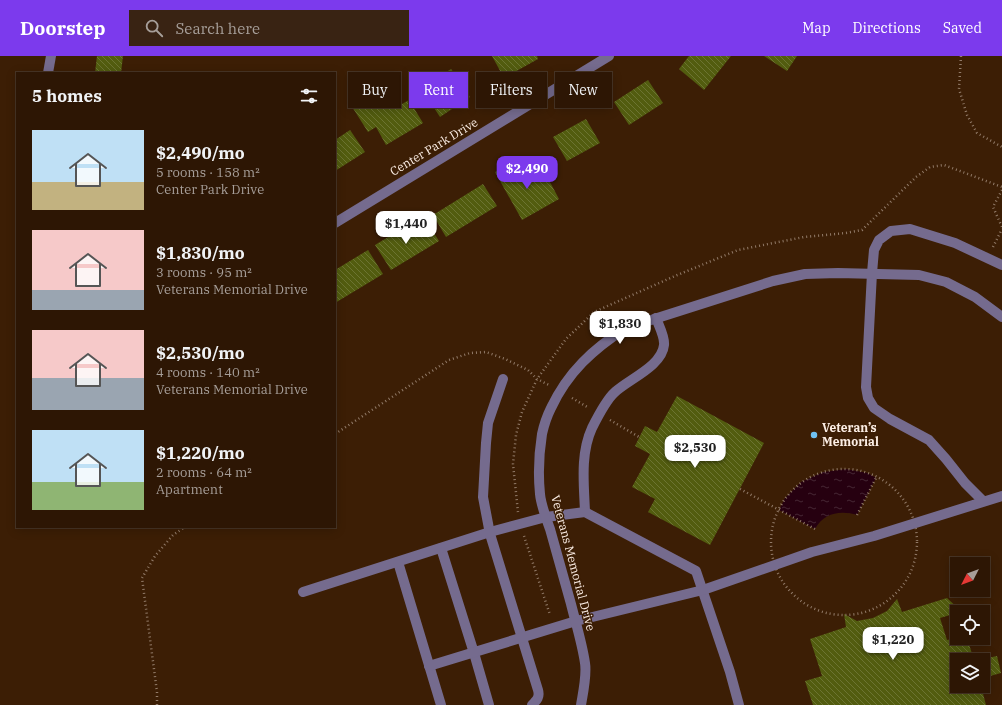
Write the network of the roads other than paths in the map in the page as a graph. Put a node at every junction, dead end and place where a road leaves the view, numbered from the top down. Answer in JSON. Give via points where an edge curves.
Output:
{"nodes":[{"id":1,"x":51,"y":56,"type":"edge"},
{"id":2,"x":609,"y":56,"type":"edge"},
{"id":3,"x":48,"y":72,"type":"edge"},
{"id":4,"x":336,"y":222,"type":"edge"},
{"id":5,"x":1002,"y":266,"type":"edge"},
{"id":6,"x":872,"y":273,"type":"junction"},
{"id":7,"x":1002,"y":317,"type":"edge"},
{"id":8,"x":656,"y":318,"type":"junction"},
{"id":9,"x":503,"y":379,"type":"dead end"},
{"id":10,"x":1002,"y":496,"type":"edge"},
{"id":11,"x":983,"y":502,"type":"junction"},
{"id":12,"x":585,"y":512,"type":"junction"},
{"id":13,"x":546,"y":517,"type":"junction"},
{"id":14,"x":490,"y":532,"type":"junction"},
{"id":15,"x":441,"y":548,"type":"junction"},
{"id":16,"x":398,"y":562,"type":"junction"},
{"id":17,"x":703,"y":590,"type":"junction"},
{"id":18,"x":303,"y":592,"type":"dead end"},
{"id":19,"x":576,"y":622,"type":"junction"},
{"id":20,"x":522,"y":638,"type":"junction"},
{"id":21,"x":474,"y":653,"type":"junction"},
{"id":22,"x":428,"y":666,"type":"junction"},
{"id":23,"x":441,"y":705,"type":"edge"},
{"id":24,"x":489,"y":705,"type":"edge"},
{"id":25,"x":532,"y":705,"type":"edge"},
{"id":26,"x":581,"y":705,"type":"edge"},
{"id":27,"x":739,"y":705,"type":"edge"}],
"edges":[{"from":1,"to":3,"type":"street"},
{"from":2,"to":4,"type":"street","name":"Center Park Drive"},
{"from":5,"to":6,"type":"street","via":[[955,243],[910,229],[891,230],[879,240],[874,250]]},
{"from":6,"to":7,"type":"street","name":"Veterans Memorial Drive","via":[[919,275],[946,282]]},
{"from":6,"to":8,"type":"street","name":"Veterans Memorial Drive","via":[[805,274],[773,281]]},
{"from":6,"to":11,"type":"street","via":[[866,387],[868,398],[874,408],[929,440]]},
{"from":8,"to":12,"type":"street","via":[[664,344],[659,358],[614,393],[591,430],[586,446],[584,470]]},
{"from":8,"to":13,"type":"street","name":"Veterans Memorial Drive","via":[[626,328],[594,350],[560,391],[547,417],[540,449],[540,495]]},
{"from":9,"to":14,"type":"street","via":[[488,424],[486,443],[484,497]]},
{"from":10,"to":11,"type":"street"},
{"from":11,"to":17,"type":"street","via":[[874,536],[812,552]]},
{"from":12,"to":13,"type":"street"},
{"from":12,"to":17,"type":"street","via":[[696,571]]},
{"from":13,"to":14,"type":"street"},
{"from":13,"to":19,"type":"street","name":"Veterans Memorial Drive"},
{"from":14,"to":15,"type":"street"},
{"from":14,"to":20,"type":"street"},
{"from":15,"to":16,"type":"street"},
{"from":15,"to":21,"type":"street"},
{"from":16,"to":18,"type":"street"},
{"from":16,"to":22,"type":"street"},
{"from":17,"to":19,"type":"street"},
{"from":17,"to":27,"type":"street"},
{"from":19,"to":20,"type":"street"},
{"from":19,"to":26,"type":"street","name":"Veterans Memorial Drive","via":[[586,664]]},
{"from":20,"to":21,"type":"street"},
{"from":20,"to":25,"type":"street","via":[[540,694]]},
{"from":21,"to":22,"type":"street"},
{"from":21,"to":24,"type":"street"},
{"from":22,"to":23,"type":"street"}]}
